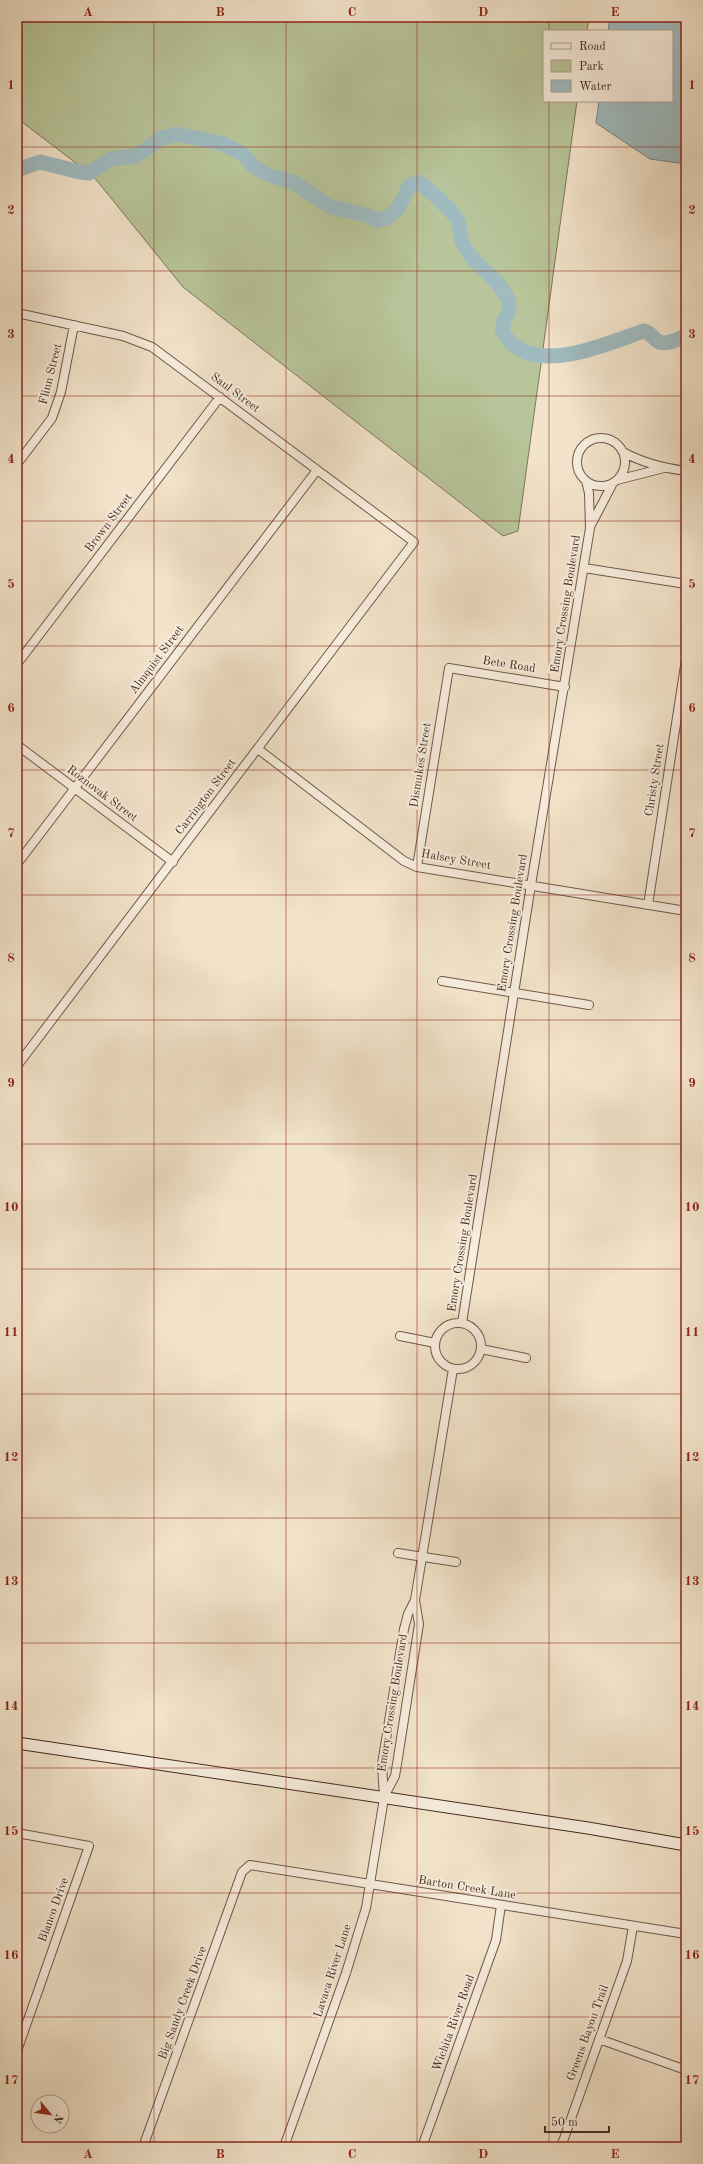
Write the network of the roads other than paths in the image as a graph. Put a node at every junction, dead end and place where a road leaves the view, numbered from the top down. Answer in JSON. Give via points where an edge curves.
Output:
{"nodes":[{"id":1,"x":17,"y":313,"type":"edge"},
{"id":2,"x":74,"y":325,"type":"junction"},
{"id":3,"x":220,"y":397,"type":"junction"},
{"id":4,"x":622,"y":452,"type":"junction"},
{"id":5,"x":17,"y":464,"type":"edge"},
{"id":6,"x":665,"y":468,"type":"junction"},
{"id":7,"x":316,"y":470,"type":"junction"},
{"id":8,"x":686,"y":471,"type":"edge"},
{"id":9,"x":586,"y":480,"type":"junction"},
{"id":10,"x":615,"y":482,"type":"junction"},
{"id":11,"x":590,"y":528,"type":"junction"},
{"id":12,"x":414,"y":542,"type":"joint"},
{"id":13,"x":584,"y":568,"type":"junction"},
{"id":14,"x":686,"y":584,"type":"edge"},
{"id":15,"x":686,"y":659,"type":"edge"},
{"id":16,"x":17,"y":664,"type":"edge"},
{"id":17,"x":449,"y":668,"type":"joint"},
{"id":18,"x":565,"y":687,"type":"junction"},
{"id":19,"x":17,"y":746,"type":"edge"},
{"id":20,"x":258,"y":749,"type":"junction"},
{"id":21,"x":74,"y":789,"type":"junction"},
{"id":22,"x":173,"y":862,"type":"junction"},
{"id":23,"x":17,"y":864,"type":"edge"},
{"id":24,"x":417,"y":867,"type":"junction"},
{"id":25,"x":531,"y":886,"type":"junction"},
{"id":26,"x":648,"y":905,"type":"junction"},
{"id":27,"x":686,"y":911,"type":"edge"},
{"id":28,"x":442,"y":981,"type":"dead end"},
{"id":29,"x":514,"y":993,"type":"junction"},
{"id":30,"x":589,"y":1005,"type":"dead end"},
{"id":31,"x":17,"y":1066,"type":"edge"},
{"id":32,"x":462,"y":1323,"type":"junction"},
{"id":33,"x":400,"y":1336,"type":"dead end"},
{"id":34,"x":435,"y":1343,"type":"junction"},
{"id":35,"x":482,"y":1349,"type":"junction"},
{"id":36,"x":526,"y":1358,"type":"dead end"},
{"id":37,"x":453,"y":1369,"type":"junction"},
{"id":38,"x":398,"y":1553,"type":"dead end"},
{"id":39,"x":422,"y":1557,"type":"junction"},
{"id":40,"x":456,"y":1562,"type":"dead end"},
{"id":41,"x":415,"y":1600,"type":"junction"},
{"id":42,"x":17,"y":1742,"type":"edge"},
{"id":43,"x":384,"y":1798,"type":"junction"},
{"id":44,"x":17,"y":1832,"type":"edge"},
{"id":45,"x":686,"y":1845,"type":"edge"},
{"id":46,"x":246,"y":1868,"type":"joint"},
{"id":47,"x":370,"y":1884,"type":"junction"},
{"id":48,"x":501,"y":1905,"type":"junction"},
{"id":49,"x":633,"y":1926,"type":"junction"},
{"id":50,"x":686,"y":1934,"type":"edge"},
{"id":51,"x":599,"y":2039,"type":"junction"},
{"id":52,"x":17,"y":2051,"type":"edge"},
{"id":53,"x":686,"y":2070,"type":"edge"},
{"id":54,"x":143,"y":2147,"type":"edge"},
{"id":55,"x":284,"y":2147,"type":"edge"},
{"id":56,"x":422,"y":2147,"type":"edge"},
{"id":57,"x":561,"y":2147,"type":"edge"}],
"edges":[{"from":1,"to":2,"type":"street","name":"Saul Street"},
{"from":2,"to":3,"type":"street","name":"Saul Street","via":[[123,336],[152,346]]},
{"from":2,"to":5,"type":"street","name":"Flinn Street","via":[[61,392],[52,418]]},
{"from":3,"to":7,"type":"street","name":"Saul Street"},
{"from":3,"to":16,"type":"street","name":"Brown Street"},
{"from":4,"to":6,"type":"street"},
{"from":4,"to":9,"type":"street","via":[[612,441],[603,438],[585,445],[579,454],[578,463],[580,473]]},
{"from":4,"to":10,"type":"street","via":[[625,460],[624,470]]},
{"from":6,"to":8,"type":"street"},
{"from":6,"to":10,"type":"street"},
{"from":7,"to":12,"type":"street","name":"Saul Street"},
{"from":7,"to":21,"type":"street","name":"Almquist Street"},
{"from":9,"to":10,"type":"street","via":[[599,486]]},
{"from":9,"to":11,"type":"street"},
{"from":10,"to":11,"type":"street"},
{"from":11,"to":13,"type":"street","name":"Emory Crossing Boulevard"},
{"from":12,"to":20,"type":"street","name":"Carrington Street"},
{"from":13,"to":14,"type":"street"},
{"from":13,"to":18,"type":"street","name":"Emory Crossing Boulevard"},
{"from":15,"to":26,"type":"street","name":"Christy Street"},
{"from":17,"to":18,"type":"street","name":"Bete Road"},
{"from":17,"to":24,"type":"street","name":"Dismukes Street"},
{"from":18,"to":25,"type":"street","name":"Emory Crossing Boulevard"},
{"from":19,"to":21,"type":"street","name":"Roznovak Street"},
{"from":20,"to":22,"type":"street","name":"Carrington Street"},
{"from":20,"to":24,"type":"street","name":"Halsey Street","via":[[404,861]]},
{"from":21,"to":22,"type":"street","name":"Roznovak Street"},
{"from":21,"to":23,"type":"street","name":"Almquist Street"},
{"from":22,"to":31,"type":"street","name":"Carrington Street"},
{"from":24,"to":25,"type":"street","name":"Halsey Street"},
{"from":25,"to":26,"type":"street","name":"Halsey Street"},
{"from":25,"to":29,"type":"street","name":"Emory Crossing Boulevard"},
{"from":26,"to":27,"type":"street","name":"Halsey Street"},
{"from":28,"to":29,"type":"street"},
{"from":29,"to":30,"type":"street"},
{"from":29,"to":32,"type":"street","name":"Emory Crossing Boulevard"},
{"from":32,"to":34,"type":"street","via":[[441,1330]]},
{"from":32,"to":35,"type":"street","via":[[476,1330],[480,1336]]},
{"from":33,"to":34,"type":"street"},
{"from":34,"to":37,"type":"street","via":[[439,1360]]},
{"from":35,"to":36,"type":"street"},
{"from":35,"to":37,"type":"street","via":[[474,1364],[460,1370]]},
{"from":37,"to":39,"type":"street","name":"Emory Crossing Boulevard"},
{"from":38,"to":39,"type":"street"},
{"from":39,"to":40,"type":"street"},
{"from":39,"to":41,"type":"street","name":"Emory Crossing Boulevard"},
{"from":41,"to":43,"type":"street","name":"Emory Crossing Boulevard","via":[[404,1629],[382,1764]]},
{"from":41,"to":43,"type":"street","name":"Emory Crossing Boulevard","via":[[419,1624],[395,1776]]},
{"from":42,"to":43,"type":"main road"},
{"from":43,"to":45,"type":"main road"},
{"from":43,"to":47,"type":"street","name":"Lavaca River Lane"},
{"from":44,"to":52,"type":"street","name":"Blanco Drive","via":[[89,1846]]},
{"from":46,"to":47,"type":"street","name":"Barton Creek Lane","via":[[250,1865]]},
{"from":46,"to":54,"type":"street","name":"Big Sandy Creek Drive","via":[[242,1872]]},
{"from":47,"to":48,"type":"street","name":"Barton Creek Lane"},
{"from":47,"to":55,"type":"street","name":"Lavaca River Lane","via":[[366,1908],[346,1973]]},
{"from":48,"to":49,"type":"street","name":"Barton Creek Lane"},
{"from":48,"to":56,"type":"street","name":"Wichita River Road","via":[[496,1940]]},
{"from":49,"to":50,"type":"street","name":"Barton Creek Lane"},
{"from":49,"to":51,"type":"street","name":"Greens Bayou Trail","via":[[628,1956]]},
{"from":51,"to":53,"type":"street"},
{"from":51,"to":57,"type":"street","name":"Greens Bayou Trail"}]}
